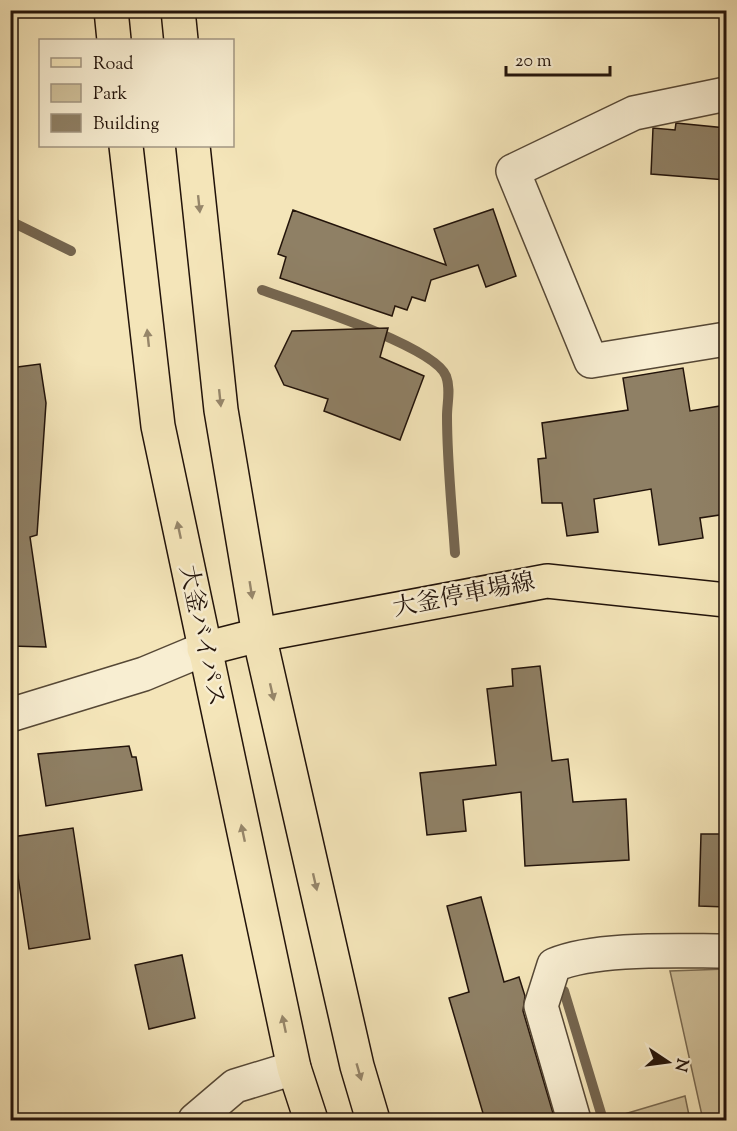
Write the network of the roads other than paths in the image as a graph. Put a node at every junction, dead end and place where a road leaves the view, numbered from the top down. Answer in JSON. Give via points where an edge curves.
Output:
{"nodes":[{"id":1,"x":111,"y":10,"type":"edge"},
{"id":2,"x":178,"y":10,"type":"edge"},
{"id":3,"x":114,"y":39,"type":"edge"},
{"id":4,"x":181,"y":39,"type":"edge"},
{"id":5,"x":726,"y":94,"type":"edge"},
{"id":6,"x":126,"y":147,"type":"edge"},
{"id":7,"x":193,"y":147,"type":"edge"},
{"id":8,"x":726,"y":339,"type":"edge"},
{"id":9,"x":726,"y":600,"type":"edge"},
{"id":10,"x":259,"y":635,"type":"junction"},
{"id":11,"x":204,"y":649,"type":"junction"},
{"id":12,"x":10,"y":715,"type":"edge"},
{"id":13,"x":726,"y":951,"type":"edge"},
{"id":14,"x":294,"y":1068,"type":"junction"},
{"id":15,"x":195,"y":1120,"type":"edge"},
{"id":16,"x":311,"y":1120,"type":"edge"},
{"id":17,"x":374,"y":1120,"type":"edge"},
{"id":18,"x":574,"y":1120,"type":"edge"}],
"edges":[{"from":1,"to":3,"type":"main road"},
{"from":2,"to":4,"type":"main road"},
{"from":5,"to":8,"type":"street","via":[[634,113],[513,171],[591,361]]},
{"from":11,"to":6,"type":"main road","name":"大釜バイパス","one_way":true,"via":[[158,426]]},
{"from":7,"to":10,"type":"main road","one_way":true,"via":[[221,410]]},
{"from":9,"to":10,"type":"main road","name":"大釜停車場線","via":[[547,581]]},
{"from":10,"to":11,"type":"main road","name":"大釜停車場線"},
{"from":10,"to":17,"type":"main road","one_way":true,"via":[[357,1066]]},
{"from":11,"to":12,"type":"street","via":[[144,674]]},
{"from":14,"to":11,"type":"main road","name":"大釜バイパス","one_way":true},
{"from":13,"to":18,"type":"street","via":[[645,951],[568,959],[554,965],[541,1006]]},
{"from":14,"to":15,"type":"street","via":[[235,1086]]},
{"from":14,"to":16,"type":"main road","name":"大釜バイパス"}]}
